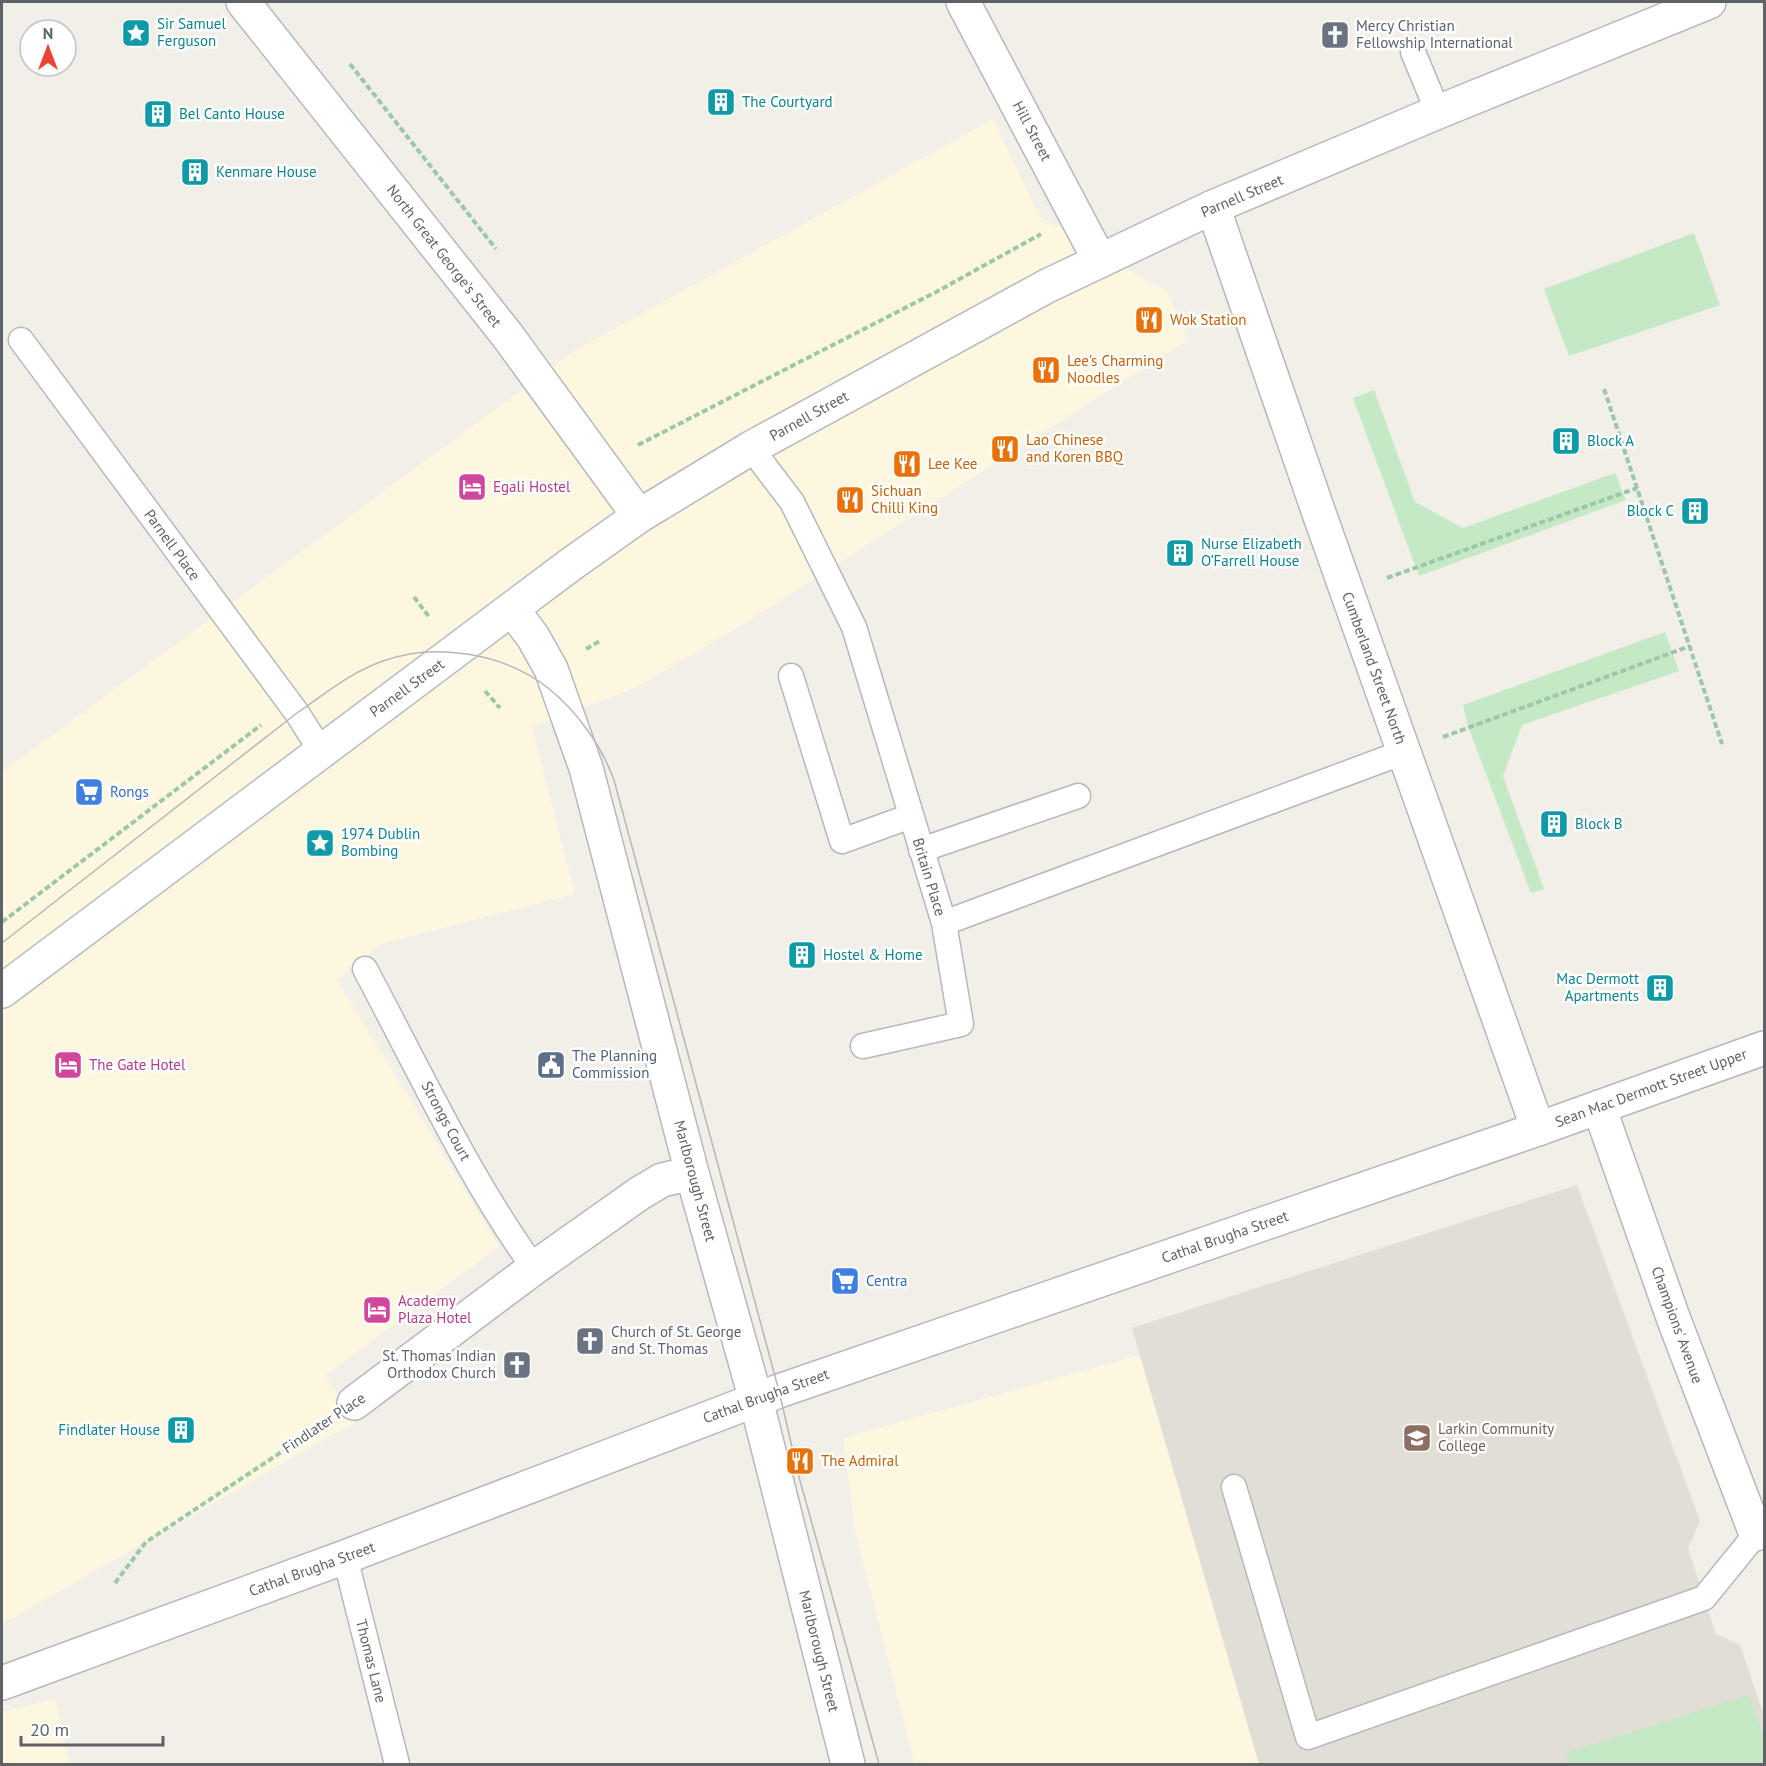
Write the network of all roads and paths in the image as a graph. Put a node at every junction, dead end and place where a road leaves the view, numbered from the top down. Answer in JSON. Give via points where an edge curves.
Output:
{"nodes":[{"id":1,"x":243,"y":2,"type":"edge"},
{"id":2,"x":963,"y":2,"type":"edge"},
{"id":3,"x":1709,"y":2,"type":"edge"},
{"id":4,"x":1413,"y":52,"type":"dead end"},
{"id":5,"x":1438,"y":112,"type":"junction"},
{"id":6,"x":1213,"y":207,"type":"junction"},
{"id":7,"x":1046,"y":232,"type":"dead end"},
{"id":8,"x":1100,"y":261,"type":"junction"},
{"id":9,"x":21,"y":340,"type":"dead end"},
{"id":10,"x":1604,"y":389,"type":"dead end"},
{"id":11,"x":751,"y":448,"type":"junction"},
{"id":12,"x":629,"y":449,"type":"dead end"},
{"id":13,"x":1637,"y":489,"type":"junction"},
{"id":14,"x":639,"y":516,"type":"junction"},
{"id":15,"x":1347,"y":593,"type":"junction"},
{"id":16,"x":414,"y":597,"type":"dead end"},
{"id":17,"x":512,"y":609,"type":"junction"},
{"id":18,"x":432,"y":622,"type":"dead end"},
{"id":19,"x":1690,"y":646,"type":"junction"},
{"id":20,"x":791,"y":676,"type":"dead end"},
{"id":21,"x":485,"y":691,"type":"dead end"},
{"id":22,"x":289,"y":703,"type":"junction"},
{"id":23,"x":500,"y":708,"type":"dead end"},
{"id":24,"x":1722,"y":744,"type":"dead end"},
{"id":25,"x":321,"y":751,"type":"junction"},
{"id":26,"x":1404,"y":752,"type":"junction"},
{"id":27,"x":1078,"y":796,"type":"dead end"},
{"id":28,"x":911,"y":816,"type":"junction"},
{"id":29,"x":921,"y":850,"type":"junction"},
{"id":30,"x":2,"y":922,"type":"edge"},
{"id":31,"x":944,"y":923,"type":"junction"},
{"id":32,"x":365,"y":969,"type":"dead end"},
{"id":33,"x":2,"y":991,"type":"edge"},
{"id":34,"x":863,"y":1046,"type":"dead end"},
{"id":35,"x":1764,"y":1048,"type":"edge"},
{"id":36,"x":1599,"y":1107,"type":"junction"},
{"id":37,"x":1538,"y":1129,"type":"junction"},
{"id":38,"x":692,"y":1173,"type":"junction"},
{"id":39,"x":534,"y":1268,"type":"junction"},
{"id":40,"x":756,"y":1400,"type":"junction"},
{"id":41,"x":354,"y":1403,"type":"joint"},
{"id":42,"x":1234,"y":1487,"type":"dead end"},
{"id":43,"x":1760,"y":1532,"type":"edge"},
{"id":44,"x":345,"y":1557,"type":"junction"},
{"id":45,"x":115,"y":1583,"type":"dead end"},
{"id":46,"x":2,"y":1683,"type":"edge"},
{"id":47,"x":397,"y":1764,"type":"edge"},
{"id":48,"x":848,"y":1764,"type":"edge"}],
"edges":[{"from":1,"to":14,"type":"street","name":"North Great George's Street","via":[[507,335]]},
{"from":2,"to":8,"type":"street","name":"Hill Street"},
{"from":3,"to":5,"type":"street","name":"Parnell Street"},
{"from":4,"to":5,"type":"lane"},
{"from":5,"to":6,"type":"street","name":"Parnell Street"},
{"from":6,"to":8,"type":"street","name":"Parnell Street"},
{"from":6,"to":15,"type":"street","name":"Cumberland Street North"},
{"from":7,"to":12,"type":"path"},
{"from":8,"to":11,"type":"street","name":"Parnell Street"},
{"from":9,"to":22,"type":"lane","name":"Parnell Place"},
{"from":10,"to":13,"type":"path"},
{"from":11,"to":14,"type":"street","name":"Parnell Street"},
{"from":11,"to":28,"type":"lane","name":"Britain Place","via":[[792,502],[854,627]]},
{"from":13,"to":15,"type":"path"},
{"from":13,"to":19,"type":"path"},
{"from":14,"to":17,"type":"street","name":"Parnell Street"},
{"from":15,"to":26,"type":"street","name":"Cumberland Street North"},
{"from":16,"to":18,"type":"path"},
{"from":17,"to":25,"type":"street","name":"Parnell Street"},
{"from":17,"to":38,"type":"street","name":"Marlborough Street","via":[[550,669],[586,768]]},
{"from":19,"to":24,"type":"path"},
{"from":19,"to":26,"type":"path"},
{"from":20,"to":28,"type":"lane","via":[[842,841]]},
{"from":21,"to":23,"type":"path"},
{"from":22,"to":25,"type":"lane","name":"Parnell Place"},
{"from":22,"to":30,"type":"path"},
{"from":25,"to":33,"type":"street","name":"Parnell Street"},
{"from":26,"to":31,"type":"lane","name":"Britain Place"},
{"from":26,"to":37,"type":"street","name":"Cumberland Street North"},
{"from":27,"to":29,"type":"lane"},
{"from":28,"to":29,"type":"lane","name":"Britain Place"},
{"from":29,"to":31,"type":"lane","name":"Britain Place"},
{"from":31,"to":34,"type":"lane","via":[[961,1024]]},
{"from":32,"to":39,"type":"lane","name":"Strongs Court","via":[[464,1155]]},
{"from":35,"to":36,"type":"street","name":"Sean Mac Dermott Street Upper"},
{"from":36,"to":37,"type":"street","name":"Sean Mac Dermott Street Upper"},
{"from":36,"to":43,"type":"street","name":"Champions' Avenue","via":[[1674,1320]]},
{"from":37,"to":40,"type":"street","name":"Cathal Brugha Street"},
{"from":38,"to":39,"type":"street","name":"Findlater Place","via":[[663,1180],[640,1193]]},
{"from":38,"to":40,"type":"street","name":"Marlborough Street"},
{"from":39,"to":41,"type":"street","name":"Findlater Place"},
{"from":40,"to":44,"type":"street","name":"Cathal Brugha Street"},
{"from":40,"to":48,"type":"street","name":"Marlborough Street"},
{"from":41,"to":45,"type":"path","name":"Findlater Place","via":[[146,1542]]},
{"from":42,"to":43,"type":"lane","via":[[1308,1737],[1704,1598]]},
{"from":44,"to":46,"type":"street","name":"Cathal Brugha Street"},
{"from":44,"to":47,"type":"lane","name":"Thomas Lane"}]}
